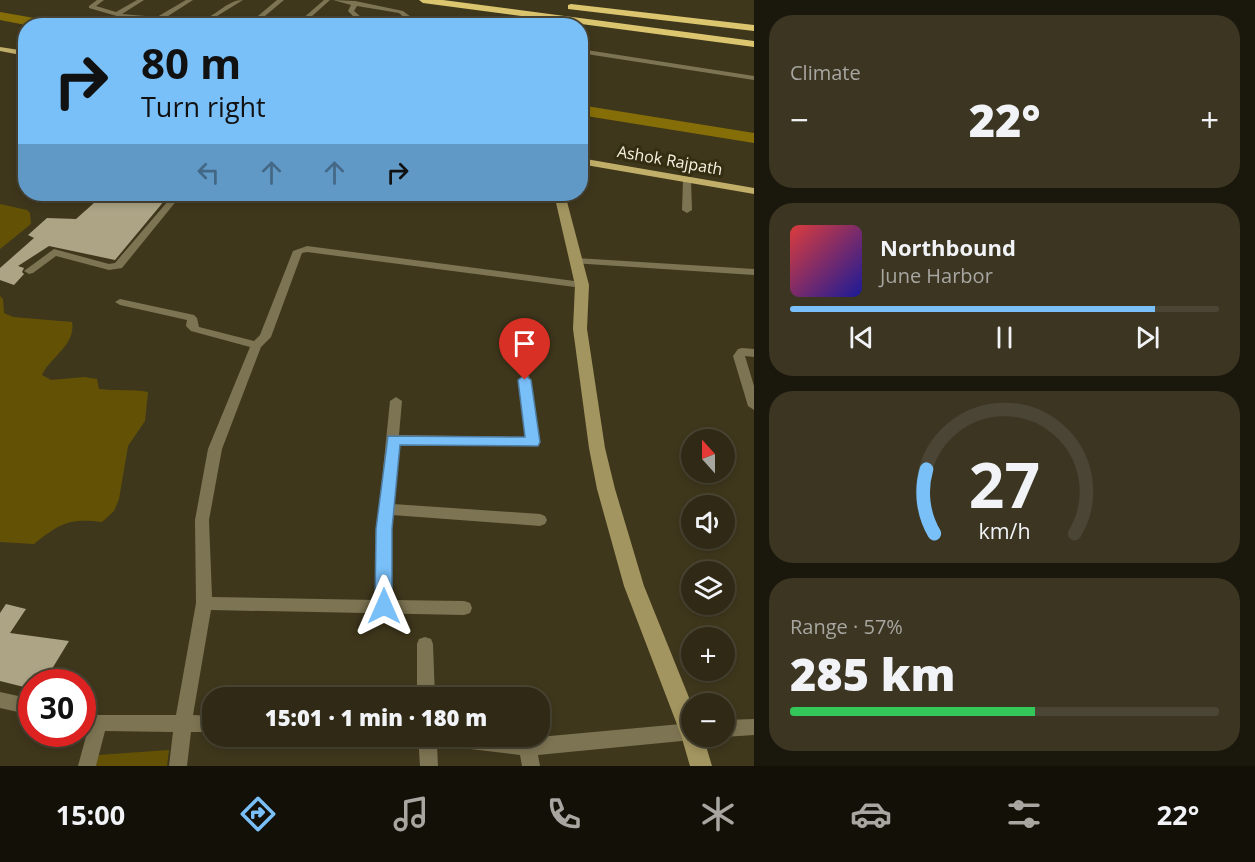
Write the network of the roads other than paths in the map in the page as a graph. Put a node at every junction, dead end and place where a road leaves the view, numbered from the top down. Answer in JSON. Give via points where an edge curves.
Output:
{"nodes":[{"id":1,"x":101,"y":0,"type":"edge"},
{"id":2,"x":141,"y":0,"type":"edge"},
{"id":3,"x":190,"y":0,"type":"edge"},
{"id":4,"x":240,"y":0,"type":"edge"},
{"id":5,"x":281,"y":0,"type":"edge"},
{"id":6,"x":327,"y":0,"type":"edge"},
{"id":7,"x":336,"y":0,"type":"edge"},
{"id":8,"x":412,"y":0,"type":"edge"},
{"id":9,"x":423,"y":0,"type":"edge"},
{"id":10,"x":460,"y":0,"type":"edge"},
{"id":11,"x":492,"y":0,"type":"edge"},
{"id":12,"x":355,"y":3,"type":"junction"},
{"id":13,"x":524,"y":3,"type":"dead end"},
{"id":14,"x":565,"y":7,"type":"dead end"},
{"id":15,"x":116,"y":15,"type":"junction"},
{"id":16,"x":160,"y":18,"type":"joint"},
{"id":17,"x":207,"y":18,"type":"edge"},
{"id":18,"x":259,"y":18,"type":"edge"},
{"id":19,"x":306,"y":18,"type":"edge"},
{"id":20,"x":359,"y":18,"type":"edge"},
{"id":21,"x":408,"y":18,"type":"edge"},
{"id":22,"x":514,"y":18,"type":"edge"},
{"id":23,"x":558,"y":18,"type":"edge"},
{"id":24,"x":588,"y":22,"type":"edge"},
{"id":25,"x":754,"y":28,"type":"edge"},
{"id":26,"x":588,"y":29,"type":"edge"},
{"id":27,"x":754,"y":39,"type":"edge"},
{"id":28,"x":0,"y":44,"type":"edge"},
{"id":29,"x":754,"y":44,"type":"edge"},
{"id":30,"x":18,"y":47,"type":"edge"},
{"id":31,"x":0,"y":49,"type":"edge"},
{"id":32,"x":18,"y":52,"type":"edge"},
{"id":33,"x":588,"y":52,"type":"edge"},
{"id":34,"x":754,"y":55,"type":"edge"},
{"id":35,"x":754,"y":78,"type":"edge"},
{"id":36,"x":588,"y":156,"type":"edge"},
{"id":37,"x":588,"y":162,"type":"edge"},
{"id":38,"x":687,"y":180,"type":"junction"},
{"id":39,"x":754,"y":184,"type":"edge"},
{"id":40,"x":754,"y":191,"type":"edge"},
{"id":41,"x":172,"y":201,"type":"edge"},
{"id":42,"x":561,"y":201,"type":"edge"},
{"id":43,"x":687,"y":210,"type":"dead end"},
{"id":44,"x":576,"y":261,"type":"junction"},
{"id":45,"x":29,"y":271,"type":"dead end"},
{"id":46,"x":754,"y":272,"type":"edge"},
{"id":47,"x":582,"y":285,"type":"junction"},
{"id":48,"x":120,"y":302,"type":"dead end"},
{"id":49,"x":256,"y":345,"type":"junction"},
{"id":50,"x":754,"y":353,"type":"edge"},
{"id":51,"x":525,"y":380,"type":"dead end"},
{"id":52,"x":396,"y":401,"type":"dead end"},
{"id":53,"x":754,"y":406,"type":"edge"},
{"id":54,"x":393,"y":439,"type":"junction"},
{"id":55,"x":386,"y":509,"type":"junction"},
{"id":56,"x":540,"y":520,"type":"dead end"},
{"id":57,"x":204,"y":603,"type":"junction"},
{"id":58,"x":384,"y":606,"type":"junction"},
{"id":59,"x":464,"y":608,"type":"dead end"},
{"id":60,"x":425,"y":644,"type":"dead end"},
{"id":61,"x":426,"y":687,"type":"edge"},
{"id":62,"x":0,"y":700,"type":"edge"},
{"id":63,"x":18,"y":704,"type":"edge"},
{"id":64,"x":681,"y":707,"type":"edge"},
{"id":65,"x":96,"y":721,"type":"edge"},
{"id":66,"x":183,"y":723,"type":"junction"},
{"id":67,"x":202,"y":724,"type":"edge"},
{"id":68,"x":754,"y":727,"type":"edge"},
{"id":69,"x":735,"y":728,"type":"edge"},
{"id":70,"x":681,"y":734,"type":"edge"},
{"id":71,"x":550,"y":745,"type":"edge"},
{"id":72,"x":88,"y":747,"type":"edge"},
{"id":73,"x":429,"y":747,"type":"edge"},
{"id":74,"x":528,"y":747,"type":"edge"},
{"id":75,"x":695,"y":747,"type":"edge"},
{"id":76,"x":87,"y":766,"type":"edge"},
{"id":77,"x":178,"y":766,"type":"edge"},
{"id":78,"x":429,"y":766,"type":"edge"},
{"id":79,"x":531,"y":766,"type":"edge"},
{"id":80,"x":701,"y":766,"type":"edge"}],
"edges":[{"from":1,"to":15,"type":"street","via":[[91,7]]},
{"from":2,"to":15,"type":"street"},
{"from":3,"to":16,"type":"street"},
{"from":4,"to":17,"type":"street"},
{"from":5,"to":18,"type":"street"},
{"from":6,"to":19,"type":"street"},
{"from":7,"to":12,"type":"street"},
{"from":8,"to":22,"type":"highway"},
{"from":9,"to":23,"type":"highway"},
{"from":10,"to":27,"type":"highway"},
{"from":11,"to":13,"type":"highway"},
{"from":12,"to":20,"type":"street","via":[[351,11]]},
{"from":12,"to":21,"type":"street","via":[[401,12]]},
{"from":14,"to":25,"type":"highway"},
{"from":15,"to":16,"type":"street"},
{"from":24,"to":29,"type":"highway"},
{"from":26,"to":34,"type":"highway"},
{"from":28,"to":30,"type":"main road"},
{"from":31,"to":32,"type":"main road"},
{"from":33,"to":35,"type":"street"},
{"from":36,"to":39,"type":"main road","name":"Ashok Rajpath"},
{"from":37,"to":38,"type":"main road","name":"Ashok Rajpath"},
{"from":38,"to":40,"type":"main road","name":"Ashok Rajpath"},
{"from":38,"to":43,"type":"street"},
{"from":41,"to":45,"type":"street","via":[[118,266],[54,252]]},
{"from":42,"to":44,"type":"street"},
{"from":44,"to":46,"type":"street"},
{"from":44,"to":47,"type":"street"},
{"from":47,"to":49,"type":"street","via":[[302,249],[296,254],[265,337]]},
{"from":47,"to":64,"type":"street","via":[[580,329],[606,489],[634,586]]},
{"from":48,"to":49,"type":"street","via":[[190,317],[195,328]]},
{"from":49,"to":57,"type":"street","via":[[215,449],[202,520]]},
{"from":50,"to":53,"type":"street","via":[[742,352],[739,356]]},
{"from":51,"to":54,"type":"street","via":[[533,442]]},
{"from":52,"to":54,"type":"street"},
{"from":54,"to":55,"type":"street"},
{"from":55,"to":56,"type":"street"},
{"from":55,"to":58,"type":"street"},
{"from":57,"to":58,"type":"street"},
{"from":57,"to":66,"type":"street"},
{"from":58,"to":59,"type":"street"},
{"from":60,"to":61,"type":"street"},
{"from":62,"to":63,"type":"street"},
{"from":65,"to":66,"type":"street"},
{"from":66,"to":67,"type":"street"},
{"from":66,"to":77,"type":"street"},
{"from":68,"to":69,"type":"street"},
{"from":70,"to":71,"type":"street"},
{"from":72,"to":76,"type":"street"},
{"from":73,"to":78,"type":"street"},
{"from":74,"to":79,"type":"street"},
{"from":75,"to":80,"type":"street"}]}
